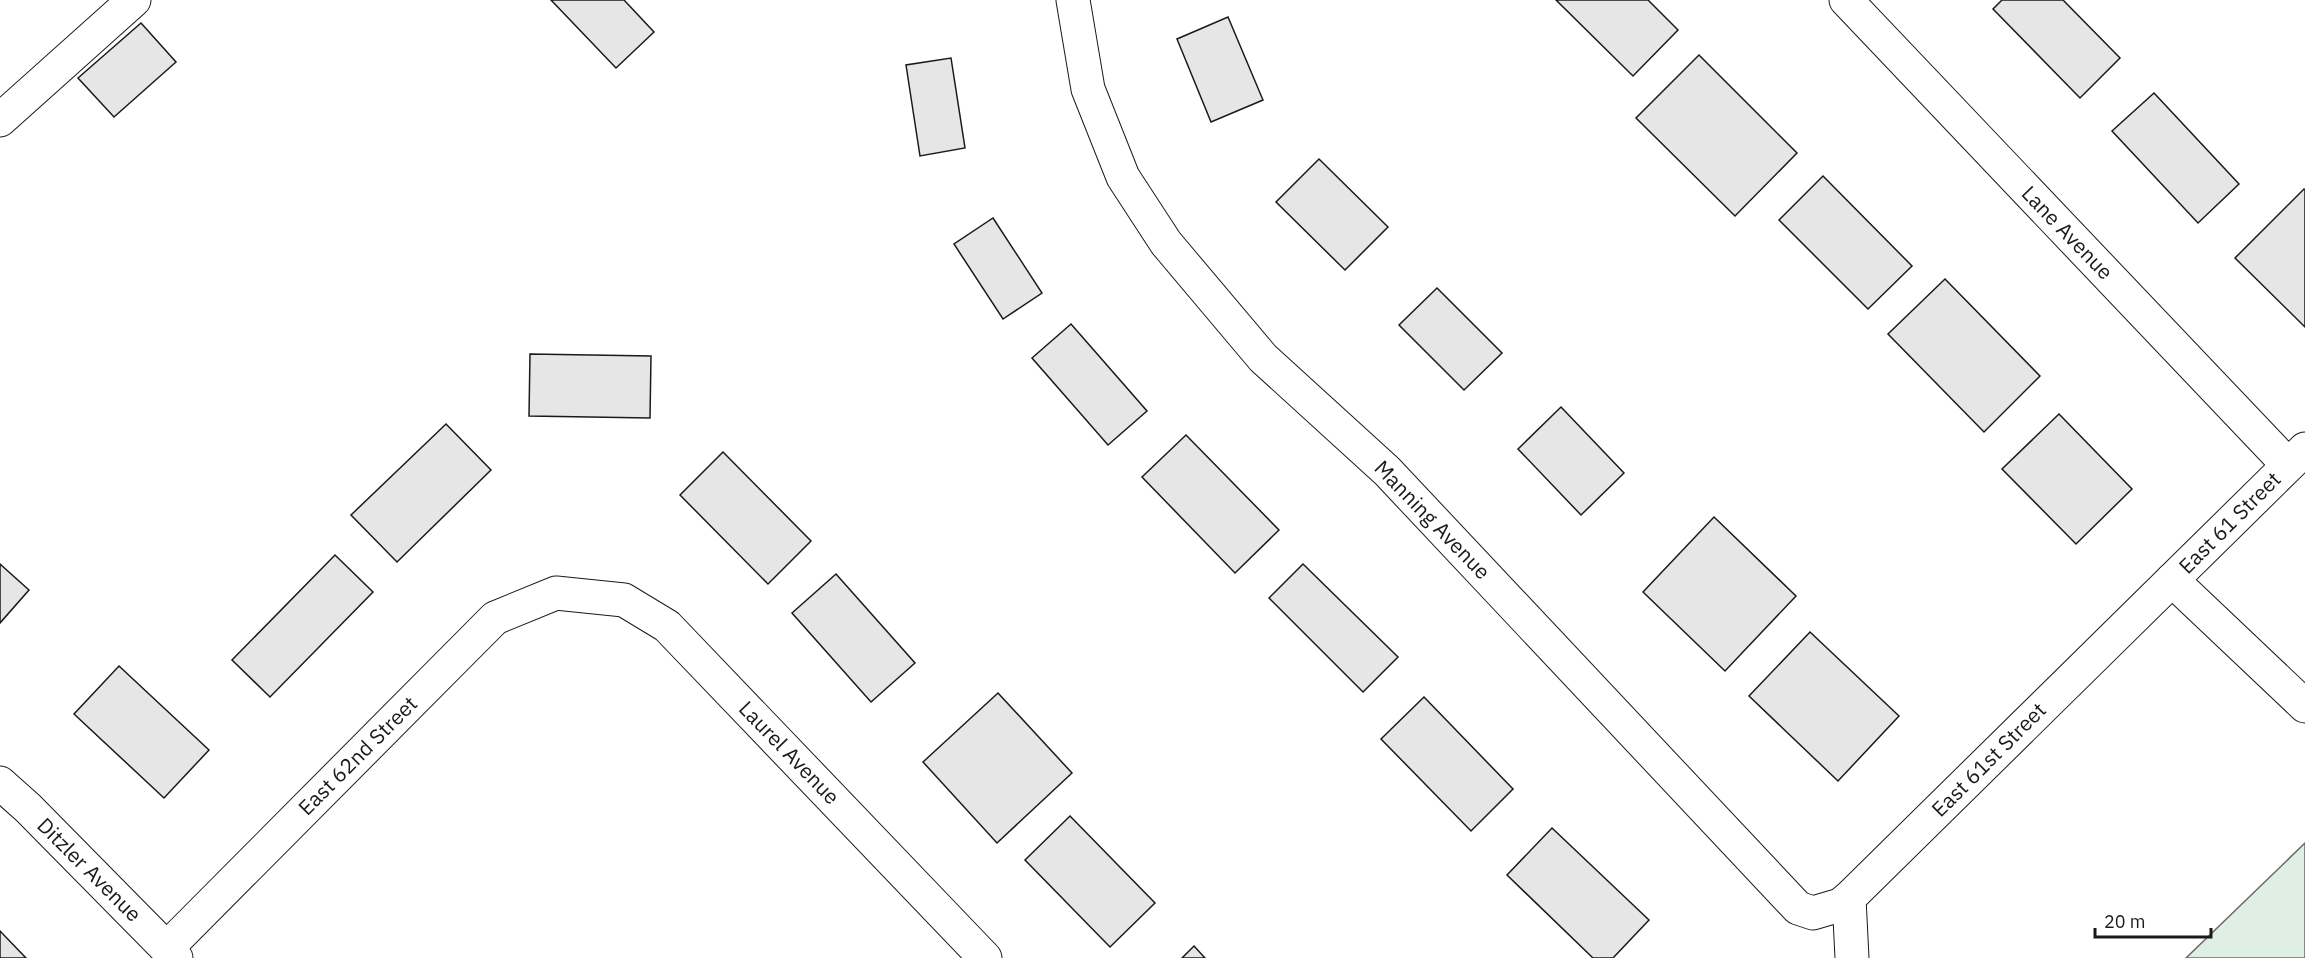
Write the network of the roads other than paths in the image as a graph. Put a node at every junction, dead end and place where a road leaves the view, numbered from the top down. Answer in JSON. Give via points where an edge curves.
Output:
{"nodes":[{"id":1,"x":134,"y":0,"type":"edge"},
{"id":2,"x":1073,"y":0,"type":"edge"},
{"id":3,"x":1846,"y":0,"type":"edge"},
{"id":4,"x":0,"y":120,"type":"edge"},
{"id":5,"x":2297,"y":457,"type":"edge"},
{"id":6,"x":2172,"y":580,"type":"junction"},
{"id":7,"x":568,"y":594,"type":"joint"},
{"id":8,"x":2305,"y":706,"type":"edge"},
{"id":9,"x":0,"y":783,"type":"edge"},
{"id":10,"x":1849,"y":898,"type":"junction"},
{"id":11,"x":172,"y":953,"type":"edge"},
{"id":12,"x":985,"y":958,"type":"edge"},
{"id":13,"x":1852,"y":958,"type":"edge"}],
"edges":[{"from":1,"to":4,"type":"street"},
{"from":2,"to":10,"type":"street","name":"Manning Avenue","via":[[1088,89],[1123,177],[1166,243],[1263,358],[1387,471],[1798,908],[1813,913]]},
{"from":3,"to":5,"type":"street","name":"Lane Avenue"},
{"from":5,"to":6,"type":"street","name":"East 61 Street"},
{"from":6,"to":8,"type":"street"},
{"from":6,"to":10,"type":"street","name":"East 61st Street"},
{"from":7,"to":11,"type":"street","name":"East 62nd Street","via":[[556,593],[495,618]]},
{"from":7,"to":12,"type":"street","name":"Laurel Avenue","via":[[624,600],[667,626]]},
{"from":9,"to":11,"type":"street","name":"Ditzler Avenue"},
{"from":10,"to":13,"type":"street"}]}
